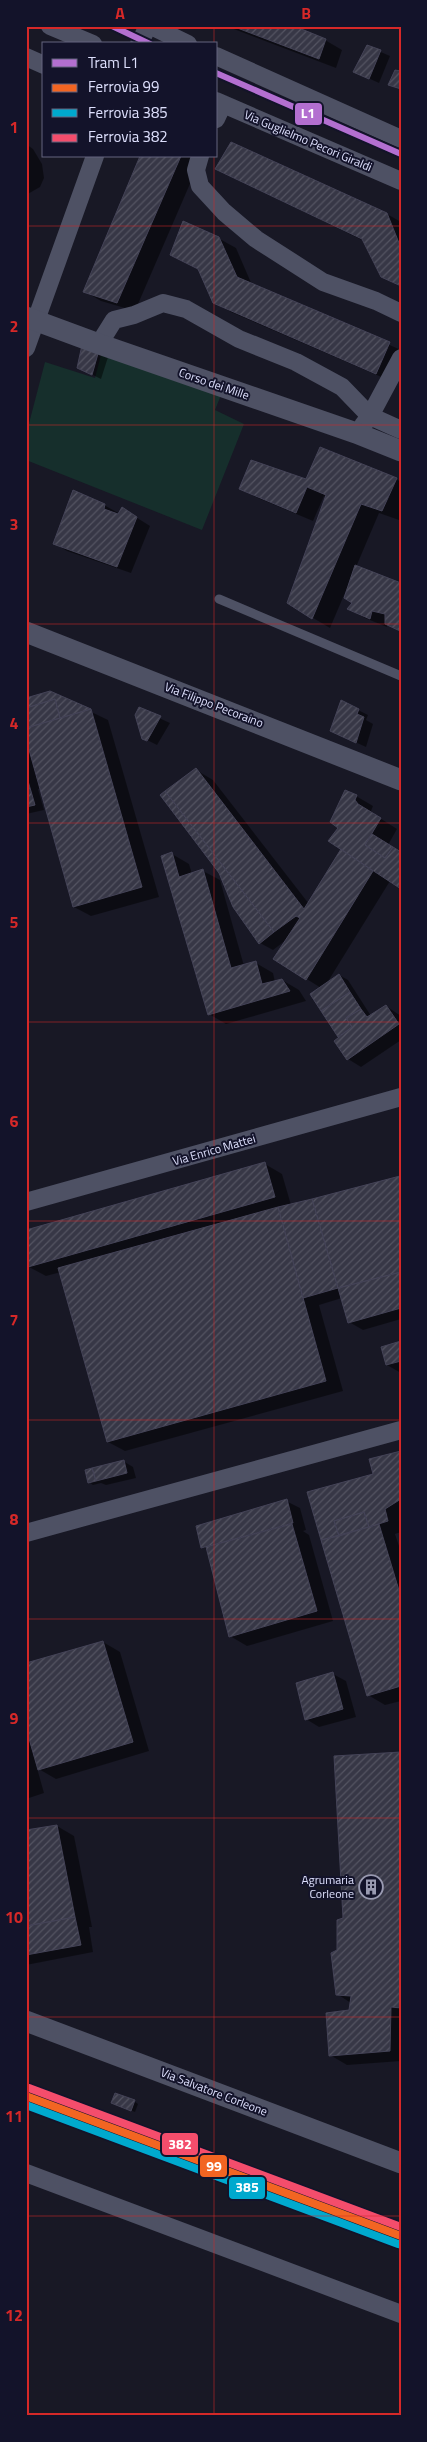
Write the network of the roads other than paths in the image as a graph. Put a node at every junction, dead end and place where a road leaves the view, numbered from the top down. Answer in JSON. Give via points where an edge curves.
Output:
{"nodes":[{"id":1,"x":50,"y":26,"type":"edge"},
{"id":2,"x":150,"y":26,"type":"edge"},
{"id":3,"x":88,"y":42,"type":"edge"},
{"id":4,"x":140,"y":42,"type":"edge"},
{"id":5,"x":184,"y":42,"type":"edge"},
{"id":6,"x":26,"y":57,"type":"edge"},
{"id":7,"x":218,"y":57,"type":"edge"},
{"id":8,"x":42,"y":64,"type":"edge"},
{"id":9,"x":219,"y":108,"type":"edge"},
{"id":10,"x":401,"y":140,"type":"edge"},
{"id":11,"x":94,"y":158,"type":"edge"},
{"id":12,"x":199,"y":158,"type":"edge"},
{"id":13,"x":401,"y":181,"type":"edge"},
{"id":14,"x":401,"y":313,"type":"edge"},
{"id":15,"x":31,"y":318,"type":"edge"},
{"id":16,"x":99,"y":344,"type":"junction"},
{"id":17,"x":26,"y":348,"type":"edge"},
{"id":18,"x":401,"y":358,"type":"edge"},
{"id":19,"x":370,"y":416,"type":"junction"},
{"id":20,"x":401,"y":430,"type":"edge"},
{"id":21,"x":356,"y":433,"type":"junction"},
{"id":22,"x":401,"y":451,"type":"edge"},
{"id":23,"x":219,"y":599,"type":"dead end"},
{"id":24,"x":26,"y":632,"type":"edge"},
{"id":25,"x":401,"y":676,"type":"edge"},
{"id":26,"x":401,"y":780,"type":"edge"},
{"id":27,"x":401,"y":1097,"type":"edge"},
{"id":28,"x":26,"y":1202,"type":"edge"},
{"id":29,"x":401,"y":1430,"type":"edge"},
{"id":30,"x":26,"y":1532,"type":"edge"},
{"id":31,"x":26,"y":2021,"type":"edge"},
{"id":32,"x":401,"y":2162,"type":"edge"},
{"id":33,"x":26,"y":2173,"type":"edge"},
{"id":34,"x":401,"y":2314,"type":"edge"}],
"edges":[{"from":1,"to":3,"type":"street"},
{"from":2,"to":4,"type":"street"},
{"from":2,"to":5,"type":"street"},
{"from":6,"to":8,"type":"street"},
{"from":7,"to":10,"type":"street"},
{"from":9,"to":13,"type":"street","name":"Via Guglielmo Pecori Giraldi"},
{"from":11,"to":15,"type":"street"},
{"from":12,"to":14,"type":"street","via":[[196,170],[200,186],[256,240],[323,282]]},
{"from":15,"to":16,"type":"street","name":"Corso dei Mille"},
{"from":15,"to":17,"type":"street"},
{"from":16,"to":19,"type":"street","via":[[114,320],[163,303],[186,309],[238,339],[296,362],[342,387]]},
{"from":16,"to":21,"type":"street","name":"Corso dei Mille"},
{"from":18,"to":19,"type":"street"},
{"from":19,"to":20,"type":"street"},
{"from":19,"to":21,"type":"street"},
{"from":21,"to":22,"type":"street","name":"Corso dei Mille"},
{"from":23,"to":25,"type":"lane"},
{"from":24,"to":26,"type":"street","name":"Via Filippo Pecoraino"},
{"from":27,"to":28,"type":"street","name":"Via Enrico Mattei"},
{"from":29,"to":30,"type":"street"},
{"from":31,"to":32,"type":"street","name":"Via Salvatore Corleone"},
{"from":33,"to":34,"type":"street"}]}
